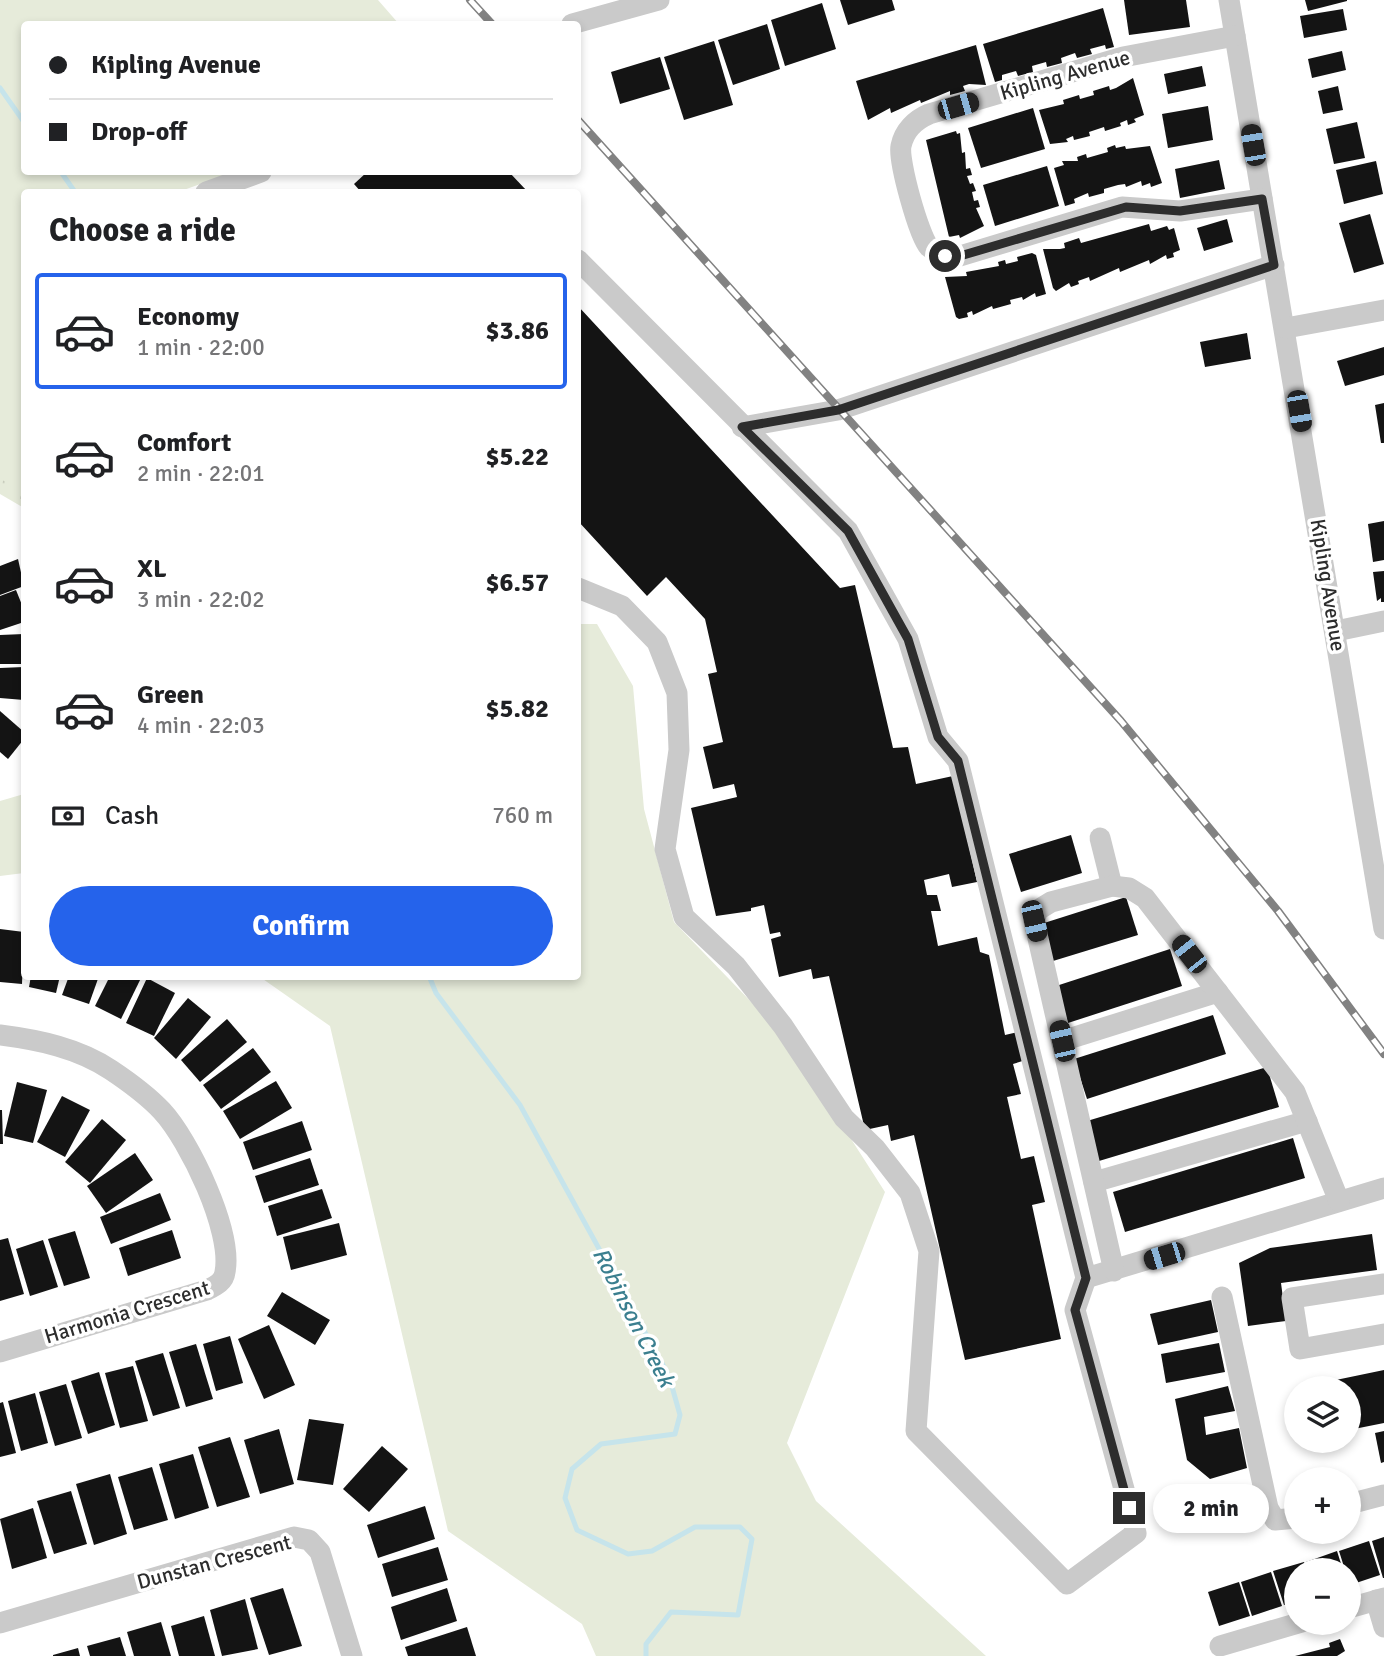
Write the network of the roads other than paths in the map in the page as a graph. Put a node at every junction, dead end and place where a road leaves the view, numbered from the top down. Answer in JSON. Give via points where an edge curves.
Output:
{"nodes":[{"id":1,"x":659,"y":0,"type":"edge"},
{"id":2,"x":1229,"y":0,"type":"edge"},
{"id":3,"x":581,"y":22,"type":"edge"},
{"id":4,"x":1235,"y":36,"type":"junction"},
{"id":5,"x":253,"y":175,"type":"edge"},
{"id":6,"x":214,"y":189,"type":"edge"},
{"id":7,"x":1262,"y":199,"type":"junction"},
{"id":8,"x":581,"y":263,"type":"edge"},
{"id":9,"x":1274,"y":265,"type":"junction"},
{"id":10,"x":1384,"y":310,"type":"edge"},
{"id":11,"x":1286,"y":328,"type":"junction"},
{"id":12,"x":742,"y":427,"type":"junction"},
{"id":13,"x":581,"y":588,"type":"edge"},
{"id":14,"x":1384,"y":621,"type":"edge"},
{"id":15,"x":1336,"y":631,"type":"junction"},
{"id":16,"x":1100,"y":838,"type":"dead end"},
{"id":17,"x":1112,"y":886,"type":"junction"},
{"id":18,"x":1384,"y":929,"type":"edge"},
{"id":19,"x":1218,"y":992,"type":"junction"},
{"id":20,"x":0,"y":1035,"type":"edge"},
{"id":21,"x":1062,"y":1041,"type":"junction"},
{"id":22,"x":1307,"y":1121,"type":"junction"},
{"id":23,"x":1094,"y":1182,"type":"junction"},
{"id":24,"x":1384,"y":1188,"type":"edge"},
{"id":25,"x":1339,"y":1201,"type":"junction"},
{"id":26,"x":1114,"y":1271,"type":"junction"},
{"id":27,"x":1086,"y":1278,"type":"junction"},
{"id":28,"x":1384,"y":1284,"type":"edge"},
{"id":29,"x":1222,"y":1297,"type":"dead end"},
{"id":30,"x":1384,"y":1334,"type":"edge"},
{"id":31,"x":0,"y":1352,"type":"edge"},
{"id":32,"x":1384,"y":1495,"type":"edge"},
{"id":33,"x":1361,"y":1501,"type":"edge"},
{"id":34,"x":1284,"y":1519,"type":"edge"},
{"id":35,"x":1380,"y":1599,"type":"edge"},
{"id":36,"x":1361,"y":1605,"type":"edge"},
{"id":37,"x":0,"y":1623,"type":"edge"},
{"id":38,"x":1284,"y":1627,"type":"edge"},
{"id":39,"x":1384,"y":1627,"type":"edge"},
{"id":40,"x":1220,"y":1646,"type":"dead end"},
{"id":41,"x":352,"y":1656,"type":"edge"}],
"edges":[{"from":1,"to":3,"type":"street"},
{"from":2,"to":4,"type":"street","name":"Kipling Avenue"},
{"from":4,"to":7,"type":"street","name":"Kipling Avenue"},
{"from":4,"to":7,"type":"street","name":"Kipling Avenue","via":[[1123,57],[929,114],[909,129],[900,153],[921,234],[934,251],[948,256],[1126,207],[1180,211]]},
{"from":5,"to":6,"type":"street"},
{"from":7,"to":9,"type":"street","name":"Kipling Avenue"},
{"from":8,"to":12,"type":"street"},
{"from":9,"to":11,"type":"street","name":"Kipling Avenue"},
{"from":9,"to":12,"type":"street","via":[[838,410]]},
{"from":10,"to":11,"type":"street"},
{"from":11,"to":15,"type":"street","name":"Kipling Avenue"},
{"from":12,"to":27,"type":"street","via":[[848,531],[908,639],[938,737],[958,761]]},
{"from":13,"to":27,"type":"street","via":[[622,606],[657,642],[677,693],[678,750],[665,849],[684,918],[736,966],[783,1026],[844,1118],[910,1193],[929,1251],[916,1431],[1067,1584],[1136,1533],[1075,1310]]},
{"from":14,"to":15,"type":"street"},
{"from":15,"to":18,"type":"street","name":"Kipling Avenue"},
{"from":16,"to":17,"type":"street"},
{"from":17,"to":19,"type":"street","via":[[1129,888],[1145,898]]},
{"from":17,"to":21,"type":"street","via":[[1051,902],[1038,910],[1034,921]]},
{"from":19,"to":21,"type":"street"},
{"from":19,"to":22,"type":"street","via":[[1295,1092]]},
{"from":20,"to":31,"type":"street","name":"Harmonia Crescent","via":[[57,1045],[87,1057],[110,1069],[162,1111],[191,1152],[205,1184],[225,1247],[225,1274],[207,1290]]},
{"from":21,"to":23,"type":"street"},
{"from":22,"to":23,"type":"street"},
{"from":22,"to":25,"type":"street"},
{"from":23,"to":26,"type":"street"},
{"from":24,"to":25,"type":"street"},
{"from":25,"to":26,"type":"street"},
{"from":26,"to":27,"type":"street"},
{"from":28,"to":30,"type":"street","via":[[1292,1298],[1300,1349]]},
{"from":29,"to":34,"type":"street","via":[[1268,1508],[1275,1520]]},
{"from":32,"to":33,"type":"street"},
{"from":35,"to":36,"type":"street"},
{"from":35,"to":39,"type":"street"},
{"from":37,"to":41,"type":"street","name":"Dunstan Crescent","via":[[295,1537],[309,1541],[320,1552]]},
{"from":38,"to":40,"type":"street"}]}
